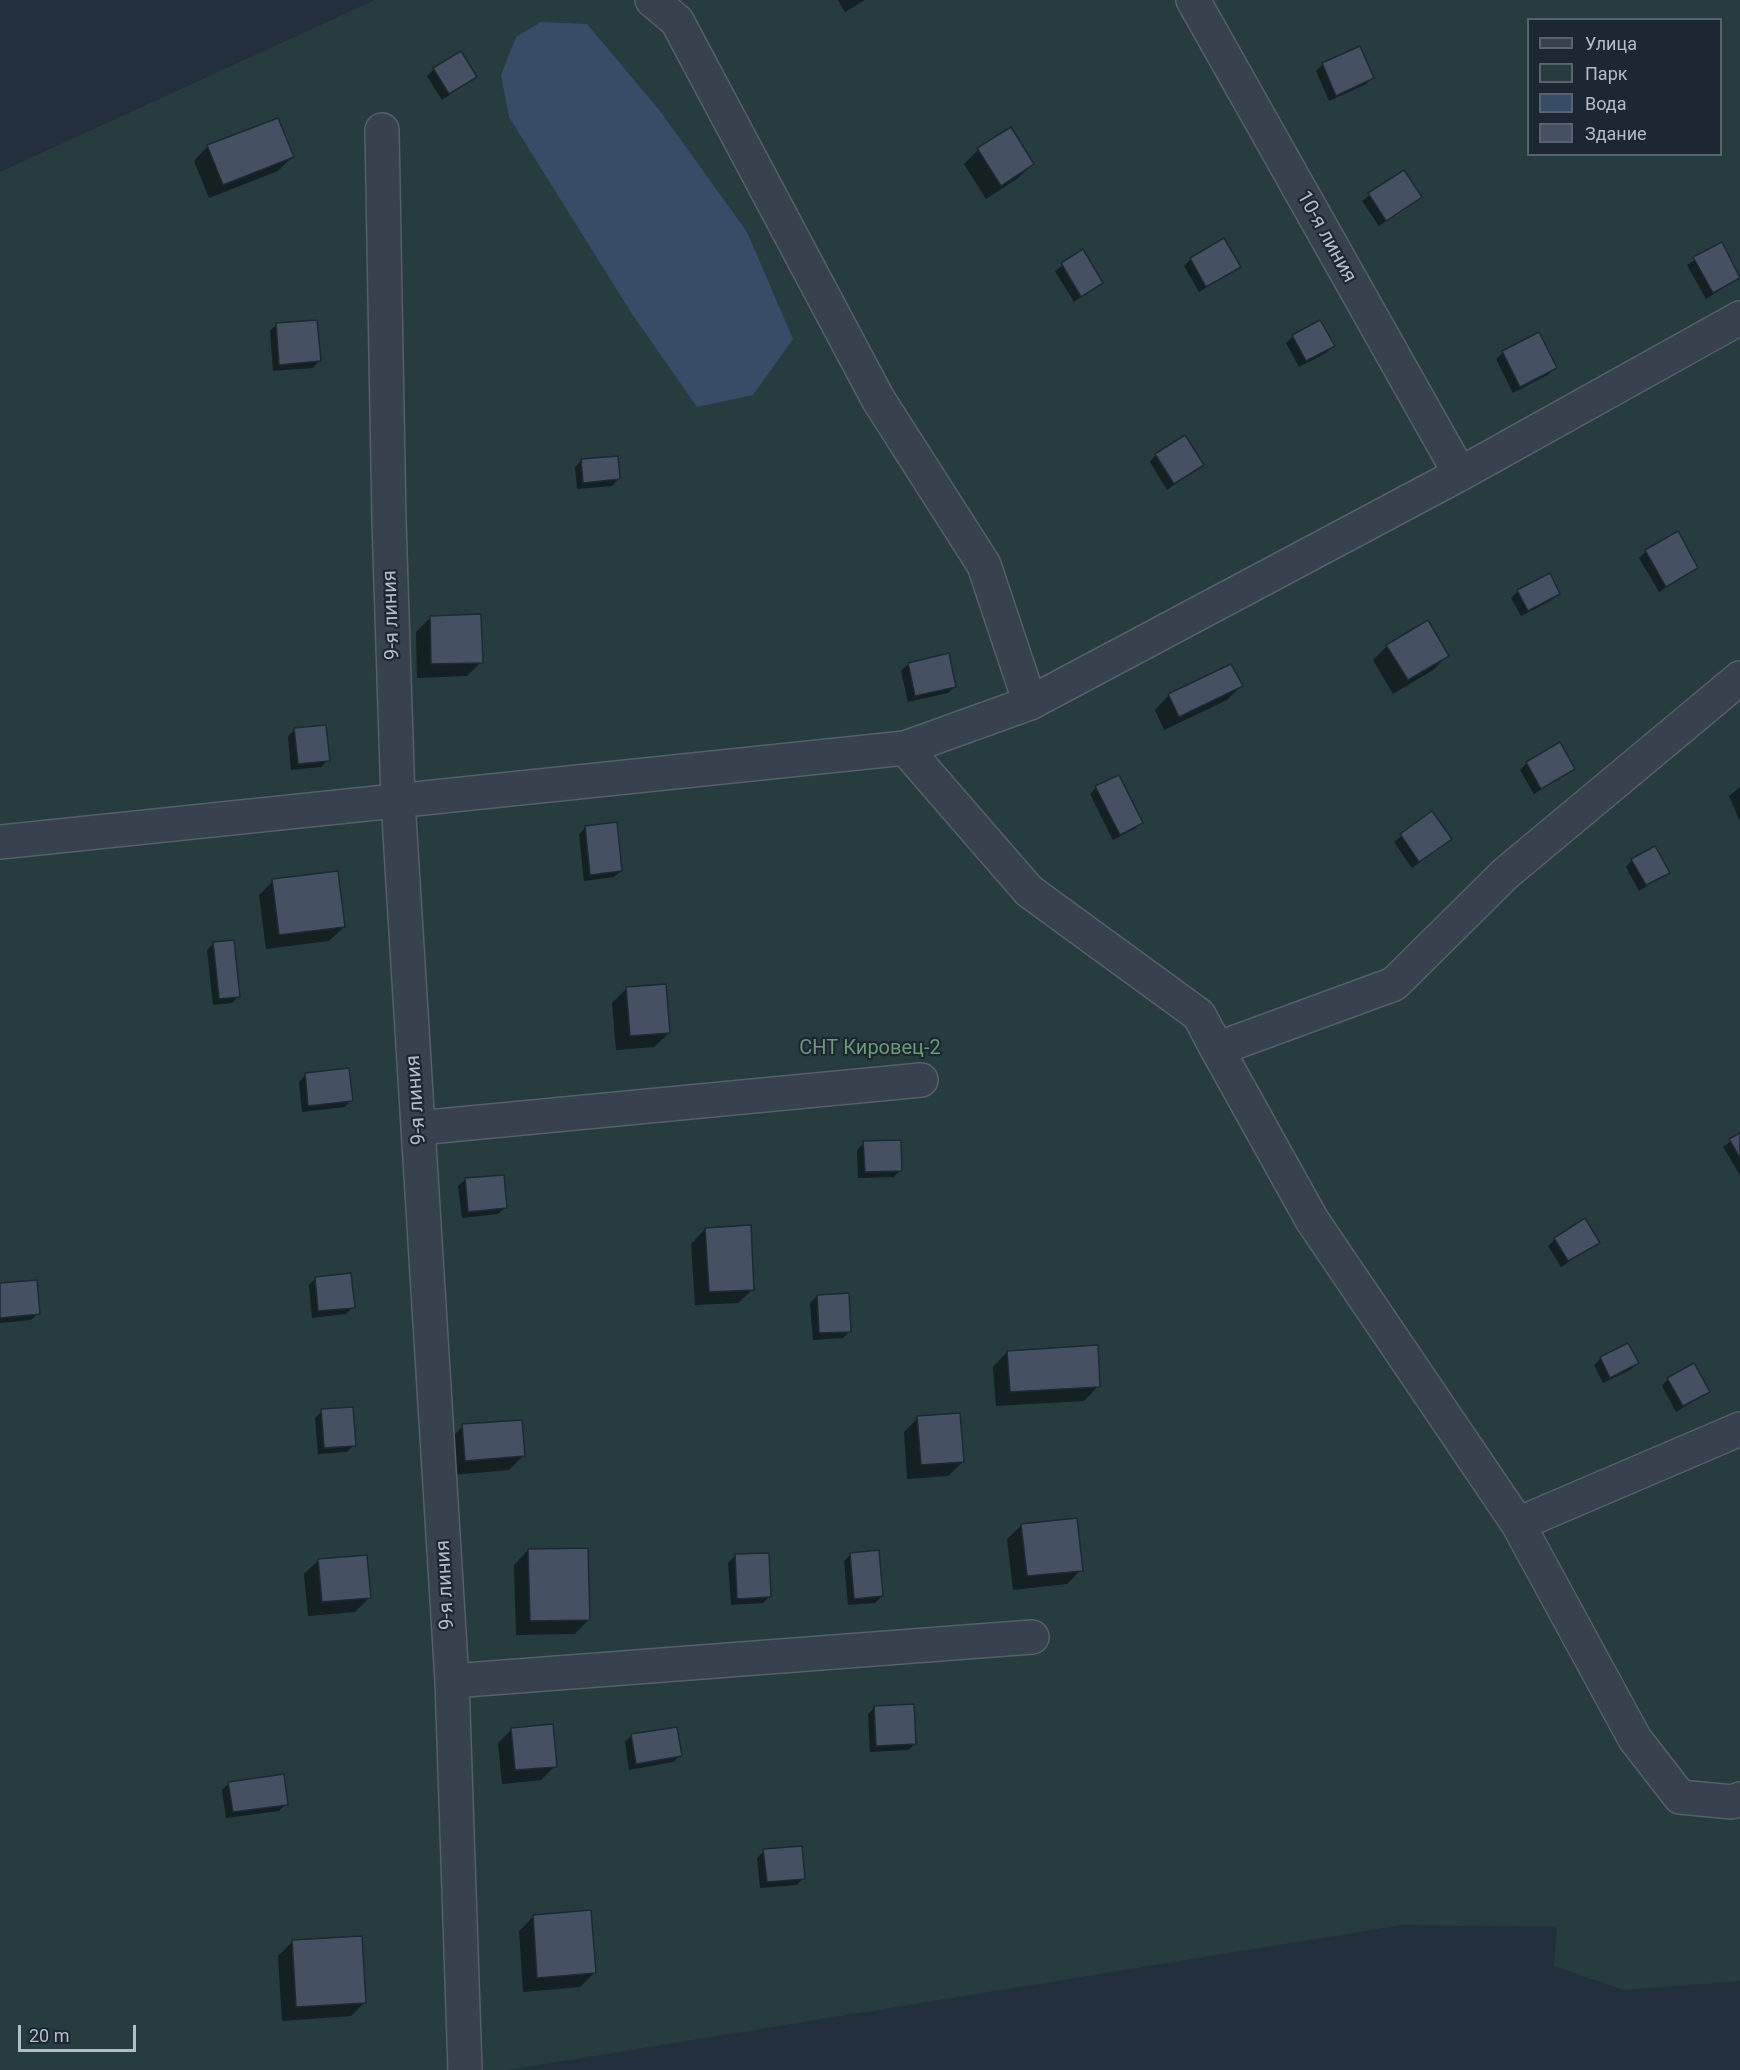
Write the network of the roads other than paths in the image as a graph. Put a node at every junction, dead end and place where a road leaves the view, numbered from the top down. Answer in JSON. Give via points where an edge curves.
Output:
{"nodes":[{"id":1,"x":652,"y":0,"type":"edge"},
{"id":2,"x":1192,"y":0,"type":"edge"},
{"id":3,"x":382,"y":130,"type":"dead end"},
{"id":4,"x":1740,"y":318,"type":"edge"},
{"id":5,"x":1460,"y":474,"type":"junction"},
{"id":6,"x":1740,"y":678,"type":"edge"},
{"id":7,"x":1030,"y":703,"type":"junction"},
{"id":8,"x":905,"y":748,"type":"junction"},
{"id":9,"x":398,"y":801,"type":"junction"},
{"id":10,"x":0,"y":842,"type":"edge"},
{"id":11,"x":1217,"y":1049,"type":"junction"},
{"id":12,"x":921,"y":1080,"type":"dead end"},
{"id":13,"x":418,"y":1128,"type":"junction"},
{"id":14,"x":1740,"y":1429,"type":"edge"},
{"id":15,"x":1518,"y":1524,"type":"junction"},
{"id":16,"x":1032,"y":1637,"type":"dead end"},
{"id":17,"x":452,"y":1681,"type":"junction"},
{"id":18,"x":1740,"y":1799,"type":"edge"},
{"id":19,"x":465,"y":2070,"type":"edge"}],
"edges":[{"from":1,"to":7,"type":"street","via":[[677,21],[879,399],[984,565]]},
{"from":2,"to":5,"type":"street","name":"10-я линия"},
{"from":3,"to":9,"type":"street","name":"9-я линия"},
{"from":4,"to":5,"type":"street"},
{"from":5,"to":7,"type":"street"},
{"from":6,"to":11,"type":"street","via":[[1505,873],[1395,984]]},
{"from":7,"to":8,"type":"street"},
{"from":8,"to":9,"type":"street"},
{"from":8,"to":11,"type":"street","via":[[1029,891],[1199,1015]]},
{"from":9,"to":10,"type":"street"},
{"from":9,"to":13,"type":"street","name":"9-я линия"},
{"from":11,"to":15,"type":"street","via":[[1312,1220]]},
{"from":12,"to":13,"type":"street"},
{"from":13,"to":17,"type":"street","name":"9-я линия"},
{"from":14,"to":15,"type":"street"},
{"from":15,"to":18,"type":"street","via":[[1635,1739],[1680,1797],[1731,1802]]},
{"from":16,"to":17,"type":"street"},
{"from":17,"to":19,"type":"street","name":"9-я линия"}]}
